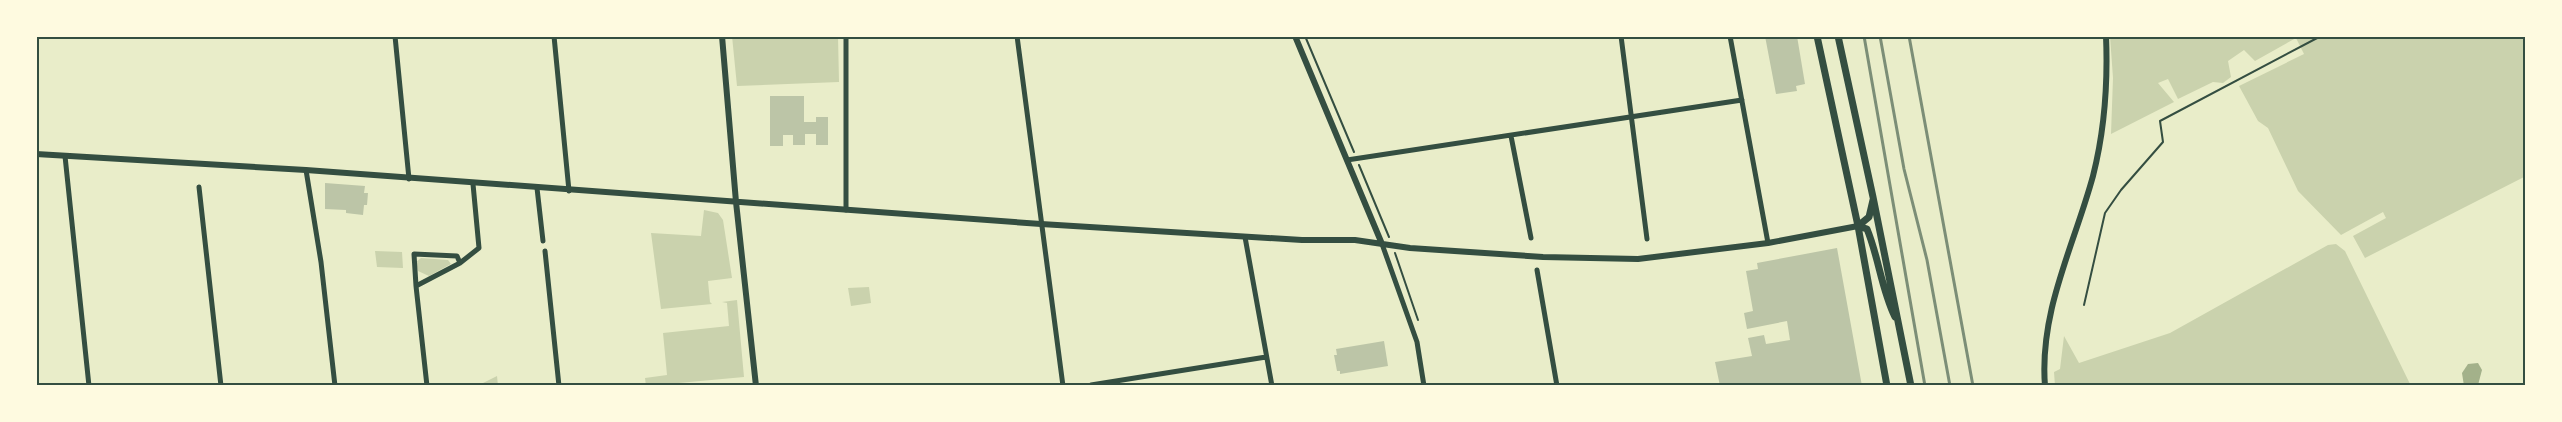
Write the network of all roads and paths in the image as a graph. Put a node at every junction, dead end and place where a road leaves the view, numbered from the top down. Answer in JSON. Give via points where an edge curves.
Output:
{"nodes":[{"id":1,"x":395,"y":36,"type":"edge"},
{"id":2,"x":554,"y":36,"type":"edge"},
{"id":3,"x":722,"y":36,"type":"edge"},
{"id":4,"x":846,"y":36,"type":"edge"},
{"id":5,"x":1016,"y":36,"type":"edge"},
{"id":6,"x":1295,"y":36,"type":"edge"},
{"id":7,"x":1620,"y":36,"type":"edge"},
{"id":8,"x":1730,"y":36,"type":"edge"},
{"id":9,"x":1817,"y":36,"type":"edge"},
{"id":10,"x":1838,"y":36,"type":"edge"},
{"id":11,"x":2106,"y":36,"type":"edge"},
{"id":12,"x":2321,"y":36,"type":"edge"},
{"id":13,"x":1742,"y":100,"type":"junction"},
{"id":14,"x":1631,"y":117,"type":"junction"},
{"id":15,"x":1510,"y":136,"type":"junction"},
{"id":16,"x":36,"y":154,"type":"edge"},
{"id":17,"x":65,"y":156,"type":"junction"},
{"id":18,"x":1347,"y":160,"type":"junction"},
{"id":19,"x":306,"y":170,"type":"junction"},
{"id":20,"x":409,"y":179,"type":"junction"},
{"id":21,"x":473,"y":184,"type":"junction"},
{"id":22,"x":199,"y":187,"type":"dead end"},
{"id":23,"x":537,"y":188,"type":"junction"},
{"id":24,"x":569,"y":191,"type":"junction"},
{"id":25,"x":1874,"y":196,"type":"junction"},
{"id":26,"x":736,"y":202,"type":"junction"},
{"id":27,"x":846,"y":210,"type":"junction"},
{"id":28,"x":1041,"y":224,"type":"junction"},
{"id":29,"x":1858,"y":226,"type":"junction"},
{"id":30,"x":1245,"y":237,"type":"junction"},
{"id":31,"x":1531,"y":238,"type":"dead end"},
{"id":32,"x":1647,"y":239,"type":"dead end"},
{"id":33,"x":544,"y":241,"type":"dead end"},
{"id":34,"x":1768,"y":243,"type":"junction"},
{"id":35,"x":1382,"y":244,"type":"junction"},
{"id":36,"x":545,"y":251,"type":"dead end"},
{"id":37,"x":460,"y":263,"type":"junction"},
{"id":38,"x":1536,"y":270,"type":"dead end"},
{"id":39,"x":416,"y":286,"type":"junction"},
{"id":40,"x":2084,"y":305,"type":"dead end"},
{"id":41,"x":1900,"y":327,"type":"junction"},
{"id":42,"x":1266,"y":357,"type":"junction"},
{"id":43,"x":1091,"y":384,"type":"dead end"},
{"id":44,"x":89,"y":386,"type":"edge"},
{"id":45,"x":221,"y":386,"type":"edge"},
{"id":46,"x":335,"y":386,"type":"edge"},
{"id":47,"x":428,"y":386,"type":"edge"},
{"id":48,"x":559,"y":386,"type":"edge"},
{"id":49,"x":756,"y":386,"type":"edge"},
{"id":50,"x":1063,"y":386,"type":"edge"},
{"id":51,"x":1272,"y":386,"type":"edge"},
{"id":52,"x":1424,"y":386,"type":"edge"},
{"id":53,"x":1557,"y":386,"type":"edge"},
{"id":54,"x":1887,"y":386,"type":"edge"},
{"id":55,"x":1911,"y":386,"type":"edge"},
{"id":56,"x":2045,"y":386,"type":"edge"}],
"edges":[{"from":1,"to":20,"type":"street"},
{"from":2,"to":24,"type":"street"},
{"from":3,"to":26,"type":"street"},
{"from":4,"to":27,"type":"street"},
{"from":5,"to":28,"type":"street"},
{"from":6,"to":18,"type":"street"},
{"from":7,"to":14,"type":"street"},
{"from":8,"to":13,"type":"street"},
{"from":9,"to":29,"type":"main road"},
{"from":10,"to":25,"type":"main road"},
{"from":11,"to":56,"type":"street","via":[[2106,106],[2101,142],[2054,295],[2046,350]]},
{"from":12,"to":40,"type":"path","via":[[2160,120],[2163,142],[2120,190],[2105,213]]},
{"from":13,"to":14,"type":"street"},
{"from":13,"to":34,"type":"street"},
{"from":14,"to":15,"type":"street"},
{"from":14,"to":32,"type":"street"},
{"from":15,"to":18,"type":"street"},
{"from":15,"to":31,"type":"street"},
{"from":16,"to":17,"type":"street"},
{"from":17,"to":19,"type":"street"},
{"from":17,"to":44,"type":"street"},
{"from":18,"to":35,"type":"street"},
{"from":19,"to":20,"type":"street"},
{"from":19,"to":46,"type":"street","via":[[321,262]]},
{"from":20,"to":21,"type":"street"},
{"from":21,"to":23,"type":"street"},
{"from":21,"to":37,"type":"street","via":[[479,248]]},
{"from":22,"to":45,"type":"street"},
{"from":23,"to":24,"type":"street"},
{"from":23,"to":33,"type":"street"},
{"from":24,"to":26,"type":"street"},
{"from":25,"to":29,"type":"main road","via":[[1869,217]]},
{"from":25,"to":41,"type":"main road"},
{"from":26,"to":27,"type":"street"},
{"from":26,"to":49,"type":"street"},
{"from":27,"to":28,"type":"street"},
{"from":28,"to":30,"type":"street"},
{"from":28,"to":50,"type":"street"},
{"from":29,"to":34,"type":"street"},
{"from":29,"to":41,"type":"main road","via":[[1867,229],[1872,240],[1885,296]]},
{"from":29,"to":54,"type":"main road"},
{"from":30,"to":35,"type":"street","via":[[1355,240]]},
{"from":30,"to":42,"type":"street"},
{"from":34,"to":35,"type":"street","via":[[1638,260],[1543,257]]},
{"from":35,"to":52,"type":"street","via":[[1417,342]]},
{"from":36,"to":48,"type":"street"},
{"from":37,"to":39,"type":"street"},
{"from":37,"to":39,"type":"street","via":[[457,256],[415,253]]},
{"from":38,"to":53,"type":"street"},
{"from":39,"to":47,"type":"street"},
{"from":41,"to":55,"type":"main road"},
{"from":42,"to":43,"type":"street"},
{"from":42,"to":51,"type":"street"}]}
